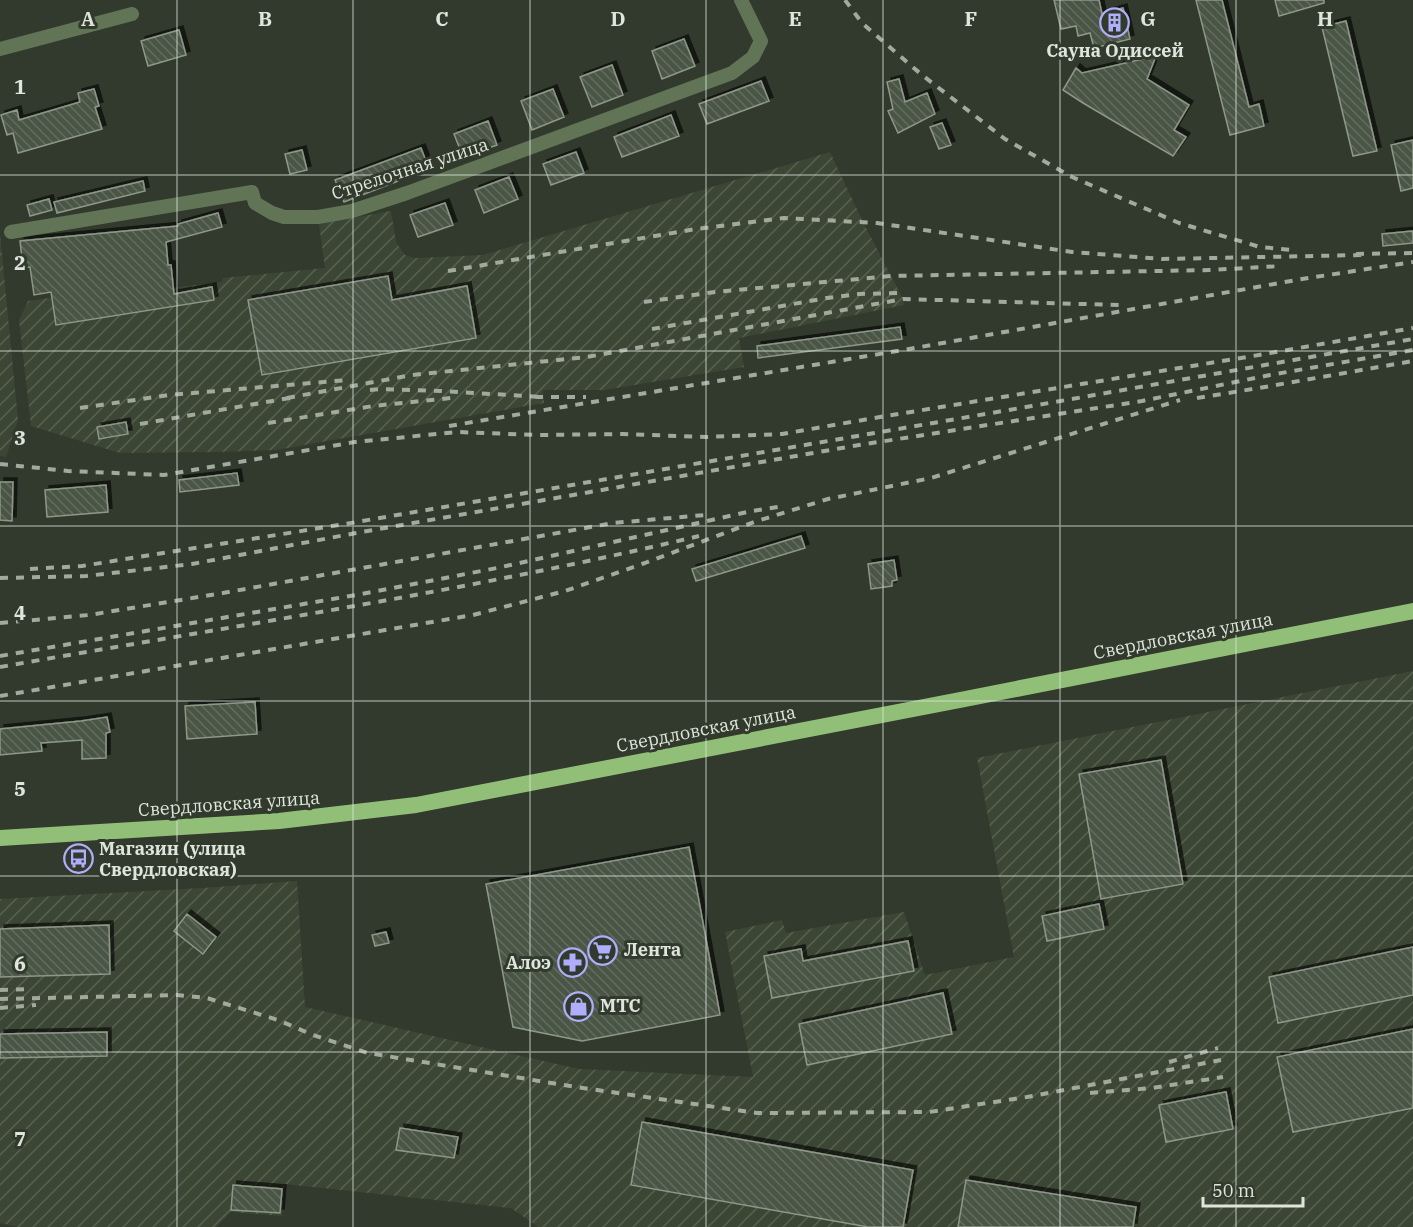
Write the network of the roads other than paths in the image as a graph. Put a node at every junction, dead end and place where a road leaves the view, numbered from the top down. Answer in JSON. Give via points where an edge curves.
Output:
{"nodes":[{"id":1,"x":741,"y":0,"type":"edge"},
{"id":2,"x":132,"y":14,"type":"dead end"},
{"id":3,"x":0,"y":49,"type":"edge"},
{"id":4,"x":11,"y":232,"type":"dead end"},
{"id":5,"x":1413,"y":610,"type":"edge"},
{"id":6,"x":0,"y":838,"type":"edge"}],
"edges":[{"from":1,"to":4,"type":"street","name":"Стрелочная улица","via":[[761,41],[753,57],[732,73],[407,194],[352,211],[284,218],[255,203],[252,192]]},
{"from":2,"to":3,"type":"street"},
{"from":5,"to":6,"type":"highway","name":"Свердловская улица","via":[[416,805],[279,821]]}]}
